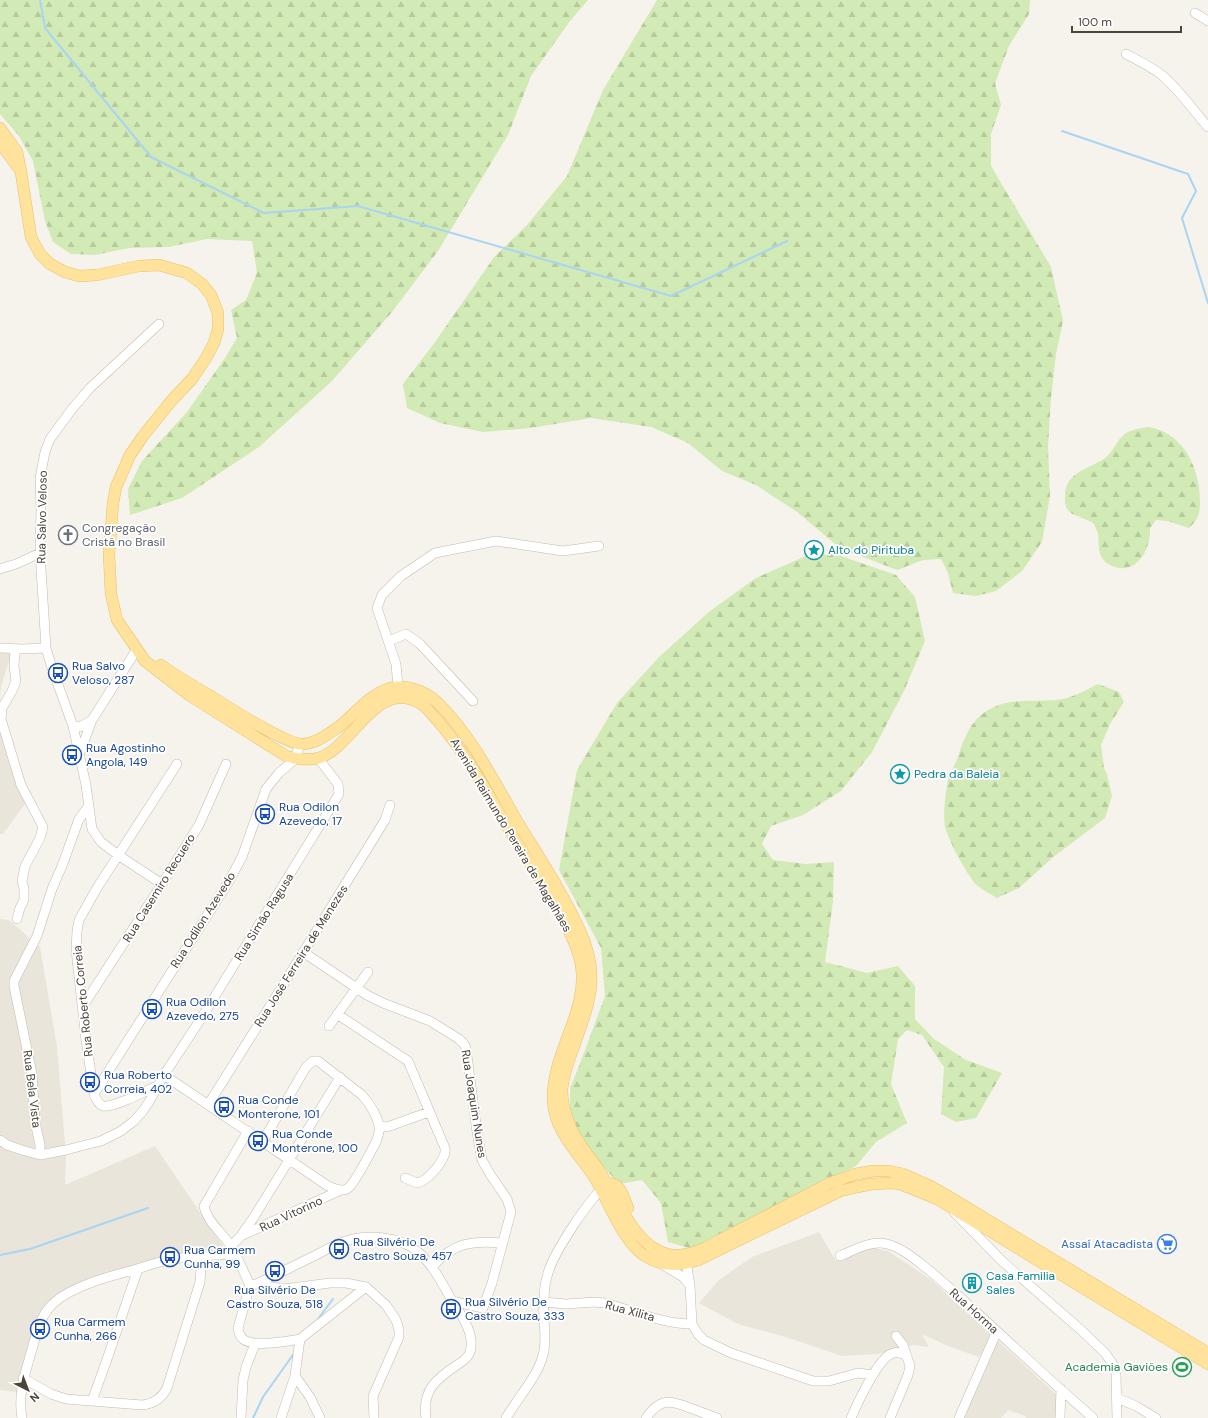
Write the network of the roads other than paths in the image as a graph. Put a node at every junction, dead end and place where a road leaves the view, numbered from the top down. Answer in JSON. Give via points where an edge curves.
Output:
{"nodes":[{"id":1,"x":1195,"y":13,"type":"dead end"},
{"id":2,"x":1208,"y":21,"type":"edge"},
{"id":3,"x":1126,"y":54,"type":"dead end"},
{"id":4,"x":1208,"y":127,"type":"edge"},
{"id":5,"x":0,"y":128,"type":"edge"},
{"id":6,"x":0,"y":143,"type":"edge"},
{"id":7,"x":21,"y":172,"type":"junction"},
{"id":8,"x":159,"y":324,"type":"dead end"},
{"id":9,"x":599,"y":546,"type":"dead end"},
{"id":10,"x":40,"y":553,"type":"junction"},
{"id":11,"x":0,"y":569,"type":"edge"},
{"id":12,"x":389,"y":641,"type":"junction"},
{"id":13,"x":0,"y":648,"type":"edge"},
{"id":14,"x":46,"y":648,"type":"junction"},
{"id":15,"x":15,"y":649,"type":"junction"},
{"id":16,"x":137,"y":649,"type":"junction"},
{"id":17,"x":398,"y":687,"type":"junction"},
{"id":18,"x":474,"y":701,"type":"dead end"},
{"id":19,"x":92,"y":720,"type":"junction"},
{"id":20,"x":343,"y":724,"type":"junction"},
{"id":21,"x":73,"y":726,"type":"junction"},
{"id":22,"x":300,"y":744,"type":"junction"},
{"id":23,"x":79,"y":754,"type":"junction"},
{"id":24,"x":295,"y":758,"type":"junction"},
{"id":25,"x":318,"y":758,"type":"junction"},
{"id":26,"x":178,"y":764,"type":"dead end"},
{"id":27,"x":226,"y":764,"type":"dead end"},
{"id":28,"x":390,"y":805,"type":"dead end"},
{"id":29,"x":88,"y":807,"type":"junction"},
{"id":30,"x":118,"y":855,"type":"junction"},
{"id":31,"x":162,"y":884,"type":"junction"},
{"id":32,"x":17,"y":919,"type":"dead end"},
{"id":33,"x":303,"y":952,"type":"junction"},
{"id":34,"x":368,"y":972,"type":"dead end"},
{"id":35,"x":356,"y":989,"type":"junction"},
{"id":36,"x":83,"y":1006,"type":"junction"},
{"id":37,"x":337,"y":1014,"type":"junction"},
{"id":38,"x":329,"y":1026,"type":"dead end"},
{"id":39,"x":164,"y":1075,"type":"junction"},
{"id":40,"x":340,"y":1077,"type":"junction"},
{"id":41,"x":159,"y":1084,"type":"junction"},
{"id":42,"x":94,"y":1094,"type":"junction"},
{"id":43,"x":208,"y":1105,"type":"junction"},
{"id":44,"x":430,"y":1112,"type":"junction"},
{"id":45,"x":379,"y":1126,"type":"junction"},
{"id":46,"x":248,"y":1131,"type":"junction"},
{"id":47,"x":0,"y":1140,"type":"edge"},
{"id":48,"x":262,"y":1141,"type":"junction"},
{"id":49,"x":40,"y":1154,"type":"junction"},
{"id":50,"x":289,"y":1159,"type":"junction"},
{"id":51,"x":405,"y":1178,"type":"dead end"},
{"id":52,"x":604,"y":1186,"type":"junction"},
{"id":53,"x":341,"y":1190,"type":"junction"},
{"id":54,"x":973,"y":1226,"type":"junction"},
{"id":55,"x":240,"y":1237,"type":"junction"},
{"id":56,"x":503,"y":1243,"type":"junction"},
{"id":57,"x":233,"y":1250,"type":"junction"},
{"id":58,"x":840,"y":1256,"type":"dead end"},
{"id":59,"x":198,"y":1257,"type":"junction"},
{"id":60,"x":685,"y":1259,"type":"junction"},
{"id":61,"x":656,"y":1261,"type":"junction"},
{"id":62,"x":432,"y":1267,"type":"junction"},
{"id":63,"x":138,"y":1269,"type":"junction"},
{"id":64,"x":253,"y":1285,"type":"junction"},
{"id":65,"x":690,"y":1285,"type":"junction"},
{"id":66,"x":366,"y":1287,"type":"junction"},
{"id":67,"x":452,"y":1301,"type":"junction"},
{"id":68,"x":544,"y":1302,"type":"junction"},
{"id":69,"x":693,"y":1325,"type":"junction"},
{"id":70,"x":997,"y":1331,"type":"junction"},
{"id":71,"x":896,"y":1336,"type":"dead end"},
{"id":72,"x":300,"y":1339,"type":"junction"},
{"id":73,"x":255,"y":1344,"type":"junction"},
{"id":74,"x":1208,"y":1353,"type":"edge"},
{"id":75,"x":906,"y":1355,"type":"junction"},
{"id":76,"x":1208,"y":1364,"type":"edge"},
{"id":77,"x":873,"y":1375,"type":"junction"},
{"id":78,"x":295,"y":1376,"type":"junction"},
{"id":79,"x":23,"y":1378,"type":"junction"},
{"id":80,"x":1061,"y":1389,"type":"junction"},
{"id":81,"x":1117,"y":1398,"type":"junction"},
{"id":82,"x":92,"y":1401,"type":"junction"},
{"id":83,"x":22,"y":1418,"type":"edge"},
{"id":84,"x":241,"y":1418,"type":"edge"},
{"id":85,"x":281,"y":1418,"type":"edge"},
{"id":86,"x":320,"y":1418,"type":"edge"},
{"id":87,"x":374,"y":1418,"type":"edge"},
{"id":88,"x":426,"y":1418,"type":"edge"},
{"id":89,"x":506,"y":1418,"type":"edge"},
{"id":90,"x":646,"y":1418,"type":"edge"},
{"id":91,"x":717,"y":1418,"type":"edge"},
{"id":92,"x":851,"y":1418,"type":"edge"},
{"id":93,"x":890,"y":1418,"type":"edge"},
{"id":94,"x":959,"y":1418,"type":"edge"},
{"id":95,"x":1060,"y":1418,"type":"edge"},
{"id":96,"x":1093,"y":1418,"type":"edge"},
{"id":97,"x":1117,"y":1418,"type":"edge"},
{"id":98,"x":1156,"y":1418,"type":"edge"}],
"edges":[{"from":1,"to":2,"type":"street"},
{"from":3,"to":4,"type":"street","via":[[1147,64],[1162,76]]},
{"from":5,"to":7,"type":"main road","name":"Avenida Raimundo Pereira de Magalhães","via":[[17,152]]},
{"from":6,"to":7,"type":"main road","name":"Avenida Raimundo Pereira de Magalhães"},
{"from":7,"to":16,"type":"main road","name":"Avenida Raimundo Pereira de Magalhães","via":[[31,237],[40,254],[50,264],[80,276],[140,266],[159,266],[182,271],[202,284],[211,295],[218,313],[218,329],[206,358],[192,379],[143,436],[130,455],[116,487],[109,554],[111,594],[117,620]]},
{"from":8,"to":10,"type":"street","name":"Rua Salvo Veloso","via":[[90,388],[50,439],[40,478]]},
{"from":9,"to":12,"type":"street","via":[[563,550],[496,541],[434,553],[401,576],[382,595],[377,608]]},
{"from":10,"to":11,"type":"street"},
{"from":10,"to":14,"type":"street","name":"Rua Salvo Veloso"},
{"from":12,"to":17,"type":"street","via":[[396,664]]},
{"from":12,"to":18,"type":"street","via":[[406,634],[420,644]]},
{"from":13,"to":15,"type":"street"},
{"from":14,"to":15,"type":"street"},
{"from":14,"to":21,"type":"street","name":"Rua Salvo Veloso"},
{"from":15,"to":32,"type":"street","via":[[16,681],[2,708],[1,719],[21,785],[43,829],[25,866],[22,881],[24,900]]},
{"from":16,"to":19,"type":"street"},
{"from":16,"to":22,"type":"main road","name":"Avenida Raimundo Pereira de Magalhães","via":[[243,717]]},
{"from":16,"to":24,"type":"main road","name":"Avenida Raimundo Pereira de Magalhães","via":[[145,661],[189,695],[278,751]]},
{"from":17,"to":20,"type":"main road","name":"Avenida Raimundo Pereira de Magalhães","via":[[376,695]]},
{"from":17,"to":52,"type":"main road","name":"Avenida Raimundo Pereira de Magalhães","via":[[414,688],[424,693],[458,726],[499,790],[581,932],[590,958],[591,993],[565,1075],[562,1090],[563,1106],[579,1142],[600,1172]]},
{"from":19,"to":21,"type":"street","via":[[80,727]]},
{"from":19,"to":23,"type":"street"},
{"from":20,"to":22,"type":"main road","name":"Avenida Raimundo Pereira de Magalhães","via":[[316,741]]},
{"from":20,"to":25,"type":"main road","via":[[320,745]]},
{"from":21,"to":23,"type":"street","name":"Rua Salvo Veloso"},
{"from":22,"to":24,"type":"street","name":"Rua Odilon Azevedo"},
{"from":23,"to":29,"type":"street","name":"Rua Salvo Veloso"},
{"from":24,"to":25,"type":"main road","name":"Avenida Raimundo Pereira de Magalhães"},
{"from":24,"to":42,"type":"street","name":"Rua Odilon Azevedo","via":[[266,789],[242,856],[229,881]]},
{"from":25,"to":39,"type":"street","name":"Rua Simão Ragusa","via":[[338,784],[339,794]]},
{"from":25,"to":52,"type":"main road","name":"Avenida Raimundo Pereira de Magalhães","via":[[340,744],[374,709],[401,698],[426,707],[450,734],[563,918],[579,955],[582,974],[581,994],[554,1078],[553,1099],[556,1117],[568,1142]]},
{"from":26,"to":30,"type":"street","name":"Rua Roberto Correia"},
{"from":27,"to":31,"type":"street","name":"Rua Casemiro Recuero","via":[[198,825]]},
{"from":28,"to":33,"type":"street","name":"Rua José Ferreira de Menezes","via":[[385,820]]},
{"from":29,"to":30,"type":"street","name":"Rua Salvo Veloso","via":[[92,829],[101,842]]},
{"from":29,"to":49,"type":"street","name":"Rua Bela Vista","via":[[79,819],[37,936],[14,981],[32,1074]]},
{"from":30,"to":31,"type":"street","name":"Rua Salvo Veloso"},
{"from":30,"to":36,"type":"street","name":"Rua Roberto Correia","via":[[79,920],[76,950]]},
{"from":31,"to":36,"type":"street","name":"Rua Casemiro Recuero"},
{"from":33,"to":35,"type":"street","name":"Rua Joaquim Nunes"},
{"from":33,"to":43,"type":"street","name":"Rua José Ferreira de Menezes"},
{"from":34,"to":35,"type":"street"},
{"from":35,"to":37,"type":"street"},
{"from":35,"to":56,"type":"street","name":"Rua Joaquim Nunes","via":[[383,1003],[430,1021],[464,1044],[482,1160],[507,1199],[511,1212]]},
{"from":36,"to":42,"type":"street","name":"Rua Roberto Correia"},
{"from":37,"to":38,"type":"street"},
{"from":37,"to":44,"type":"street","via":[[408,1061]]},
{"from":39,"to":41,"type":"street","name":"Rua Simão Ragusa"},
{"from":39,"to":43,"type":"street"},
{"from":40,"to":45,"type":"street","via":[[362,1094]]},
{"from":40,"to":48,"type":"street","via":[[325,1065],[313,1061],[306,1067]]},
{"from":40,"to":50,"type":"street"},
{"from":41,"to":42,"type":"street","via":[[109,1106],[102,1106]]},
{"from":41,"to":49,"type":"street","name":"Rua Simão Ragusa","via":[[142,1112],[121,1131],[66,1150]]},
{"from":43,"to":46,"type":"street"},
{"from":44,"to":45,"type":"street","via":[[387,1126]]},
{"from":44,"to":51,"type":"street","via":[[445,1148],[445,1154],[422,1182]]},
{"from":45,"to":53,"type":"street","name":"Rua Vitorino","via":[[376,1142],[353,1183],[347,1189]]},
{"from":46,"to":48,"type":"street"},
{"from":46,"to":57,"type":"street","via":[[204,1206],[204,1211]]},
{"from":47,"to":49,"type":"street","via":[[25,1152]]},
{"from":48,"to":50,"type":"street"},
{"from":50,"to":53,"type":"street","via":[[328,1186]]},
{"from":50,"to":55,"type":"street"},
{"from":52,"to":60,"type":"main road","name":"Avenida Raimundo Pereira de Magalhães","via":[[611,1183],[619,1188],[645,1240],[657,1251]]},
{"from":52,"to":61,"type":"main road","name":"Avenida Raimundo Pereira de Magalhães","via":[[630,1241],[644,1255]]},
{"from":52,"to":68,"type":"street","via":[[589,1203],[552,1261]]},
{"from":53,"to":55,"type":"street","name":"Rua Vitorino"},
{"from":54,"to":60,"type":"main road","name":"Avenida Raimundo Pereira de Magalhães","via":[[930,1195],[900,1184],[872,1184],[840,1192],[698,1260]]},
{"from":54,"to":76,"type":"main road","name":"Avenida Raimundo Pereira de Magalhães"},
{"from":54,"to":81,"type":"street","via":[[1003,1262],[1105,1353],[1114,1366]]},
{"from":55,"to":57,"type":"street"},
{"from":56,"to":62,"type":"street","via":[[483,1242],[457,1246],[445,1253]]},
{"from":56,"to":67,"type":"street","name":"Rua Joaquim Nunes","via":[[483,1308]]},
{"from":57,"to":59,"type":"street"},
{"from":57,"to":64,"type":"street"},
{"from":58,"to":70,"type":"street","name":"Rua Horma","via":[[871,1244],[886,1243],[899,1248],[936,1276]]},
{"from":59,"to":63,"type":"street","via":[[165,1260]]},
{"from":59,"to":82,"type":"street","via":[[201,1269],[200,1282],[167,1388],[162,1395],[154,1402],[142,1405]]},
{"from":60,"to":61,"type":"main road","name":"Avenida Raimundo Pereira de Magalhães","via":[[667,1265]]},
{"from":60,"to":65,"type":"street"},
{"from":60,"to":74,"type":"main road","name":"Avenida Raimundo Pereira de Magalhães","via":[[830,1183],[856,1174],[884,1171],[903,1174],[946,1194]]},
{"from":61,"to":65,"type":"street","via":[[680,1274]]},
{"from":62,"to":64,"type":"street","via":[[416,1250],[401,1242],[390,1238],[363,1237],[345,1241]]},
{"from":62,"to":67,"type":"street"},
{"from":63,"to":79,"type":"street","via":[[99,1280],[68,1293],[55,1302],[41,1322]]},
{"from":63,"to":82,"type":"street"},
{"from":64,"to":66,"type":"street","via":[[284,1288],[346,1283]]},
{"from":64,"to":73,"type":"street","via":[[238,1328],[243,1340]]},
{"from":65,"to":69,"type":"street"},
{"from":66,"to":72,"type":"street"},
{"from":66,"to":87,"type":"street","via":[[386,1305],[399,1330],[394,1352],[373,1396]]},
{"from":67,"to":88,"type":"street","via":[[467,1326],[471,1339],[470,1353],[466,1359],[433,1383],[426,1399]]},
{"from":68,"to":69,"type":"street","name":"Rua Xilita","via":[[604,1303],[664,1320]]},
{"from":68,"to":89,"type":"street","via":[[546,1340],[543,1356]]},
{"from":69,"to":77,"type":"street","via":[[704,1340],[813,1381],[829,1381],[858,1373]]},
{"from":70,"to":80,"type":"street","name":"Rua Horma"},
{"from":70,"to":94,"type":"street"},
{"from":71,"to":75,"type":"street","via":[[903,1345]]},
{"from":72,"to":73,"type":"street"},
{"from":72,"to":78,"type":"street"},
{"from":73,"to":84,"type":"street","via":[[243,1380]]},
{"from":75,"to":77,"type":"street","via":[[890,1354]]},
{"from":75,"to":93,"type":"street","via":[[909,1370]]},
{"from":77,"to":92,"type":"street"},
{"from":78,"to":85,"type":"street"},
{"from":78,"to":86,"type":"street","via":[[310,1397]]},
{"from":79,"to":82,"type":"street","via":[[57,1396]]},
{"from":79,"to":83,"type":"street","via":[[19,1405]]},
{"from":80,"to":95,"type":"street"},
{"from":80,"to":96,"type":"street","name":"Rua Horma"},
{"from":81,"to":97,"type":"street"},
{"from":81,"to":98,"type":"street"},
{"from":90,"to":91,"type":"street","via":[[657,1405],[669,1402]]}]}
